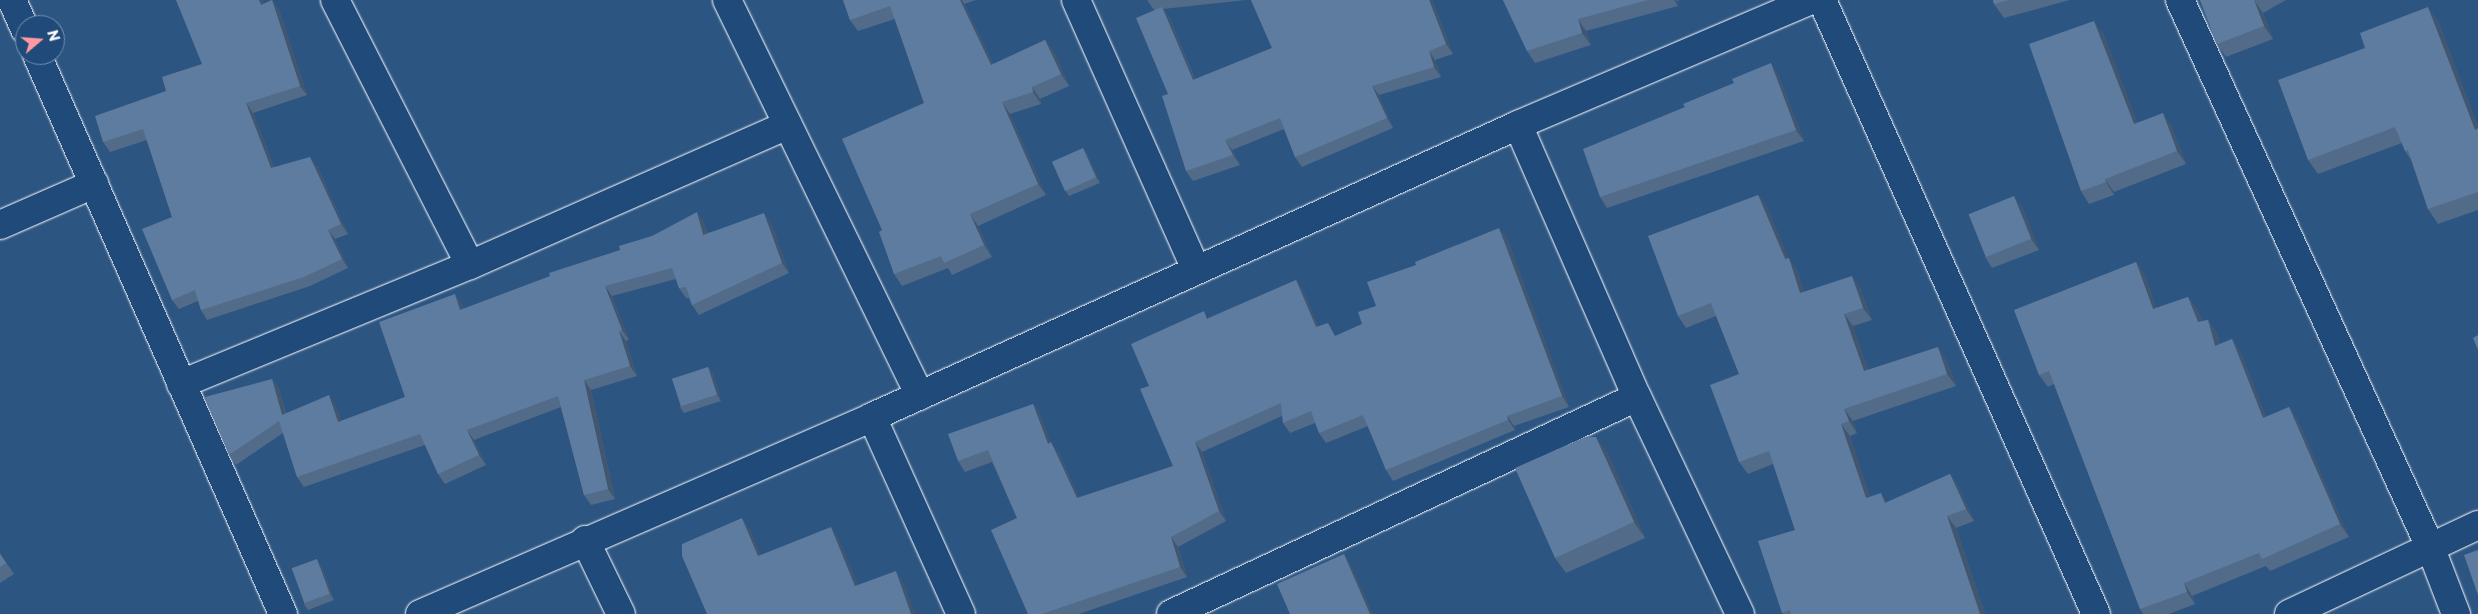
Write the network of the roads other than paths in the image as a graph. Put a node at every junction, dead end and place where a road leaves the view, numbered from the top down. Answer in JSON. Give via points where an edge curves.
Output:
{"nodes":[{"id":1,"x":12,"y":0,"type":"edge"},
{"id":2,"x":335,"y":0,"type":"edge"},
{"id":3,"x":728,"y":0,"type":"edge"},
{"id":4,"x":1076,"y":0,"type":"edge"},
{"id":5,"x":1811,"y":0,"type":"edge"},
{"id":6,"x":1822,"y":0,"type":"edge"},
{"id":7,"x":2180,"y":0,"type":"edge"},
{"id":8,"x":19,"y":15,"type":"edge"},
{"id":9,"x":41,"y":65,"type":"edge"},
{"id":10,"x":788,"y":125,"type":"junction"},
{"id":11,"x":1518,"y":125,"type":"junction"},
{"id":12,"x":94,"y":184,"type":"junction"},
{"id":13,"x":0,"y":226,"type":"edge"},
{"id":14,"x":470,"y":264,"type":"junction"},
{"id":15,"x":1196,"y":270,"type":"junction"},
{"id":16,"x":181,"y":384,"type":"junction"},
{"id":17,"x":920,"y":395,"type":"junction"},
{"id":18,"x":1637,"y":397,"type":"junction"},
{"id":19,"x":872,"y":417,"type":"junction"},
{"id":20,"x":2478,"y":525,"type":"edge"},
{"id":21,"x":585,"y":540,"type":"junction"},
{"id":22,"x":2430,"y":549,"type":"junction"},
{"id":23,"x":283,"y":614,"type":"edge"},
{"id":24,"x":420,"y":614,"type":"edge"},
{"id":25,"x":621,"y":614,"type":"edge"},
{"id":26,"x":961,"y":614,"type":"edge"},
{"id":27,"x":1171,"y":614,"type":"edge"},
{"id":28,"x":1740,"y":614,"type":"edge"},
{"id":29,"x":2096,"y":614,"type":"edge"},
{"id":30,"x":2290,"y":614,"type":"edge"},
{"id":31,"x":2456,"y":614,"type":"edge"}],
"edges":[{"from":1,"to":8,"type":"street"},
{"from":2,"to":14,"type":"street"},
{"from":3,"to":10,"type":"street"},
{"from":4,"to":15,"type":"street"},
{"from":5,"to":11,"type":"street"},
{"from":6,"to":29,"type":"street"},
{"from":7,"to":22,"type":"street"},
{"from":9,"to":12,"type":"street"},
{"from":10,"to":14,"type":"street"},
{"from":10,"to":17,"type":"street"},
{"from":11,"to":15,"type":"street"},
{"from":11,"to":18,"type":"street"},
{"from":12,"to":13,"type":"street"},
{"from":12,"to":16,"type":"street"},
{"from":14,"to":16,"type":"street"},
{"from":15,"to":17,"type":"street"},
{"from":16,"to":23,"type":"street"},
{"from":17,"to":19,"type":"street"},
{"from":18,"to":27,"type":"street"},
{"from":18,"to":28,"type":"street"},
{"from":19,"to":21,"type":"street"},
{"from":19,"to":26,"type":"street"},
{"from":20,"to":22,"type":"street"},
{"from":21,"to":24,"type":"street"},
{"from":21,"to":25,"type":"street"},
{"from":22,"to":30,"type":"street"},
{"from":22,"to":31,"type":"street"}]}
